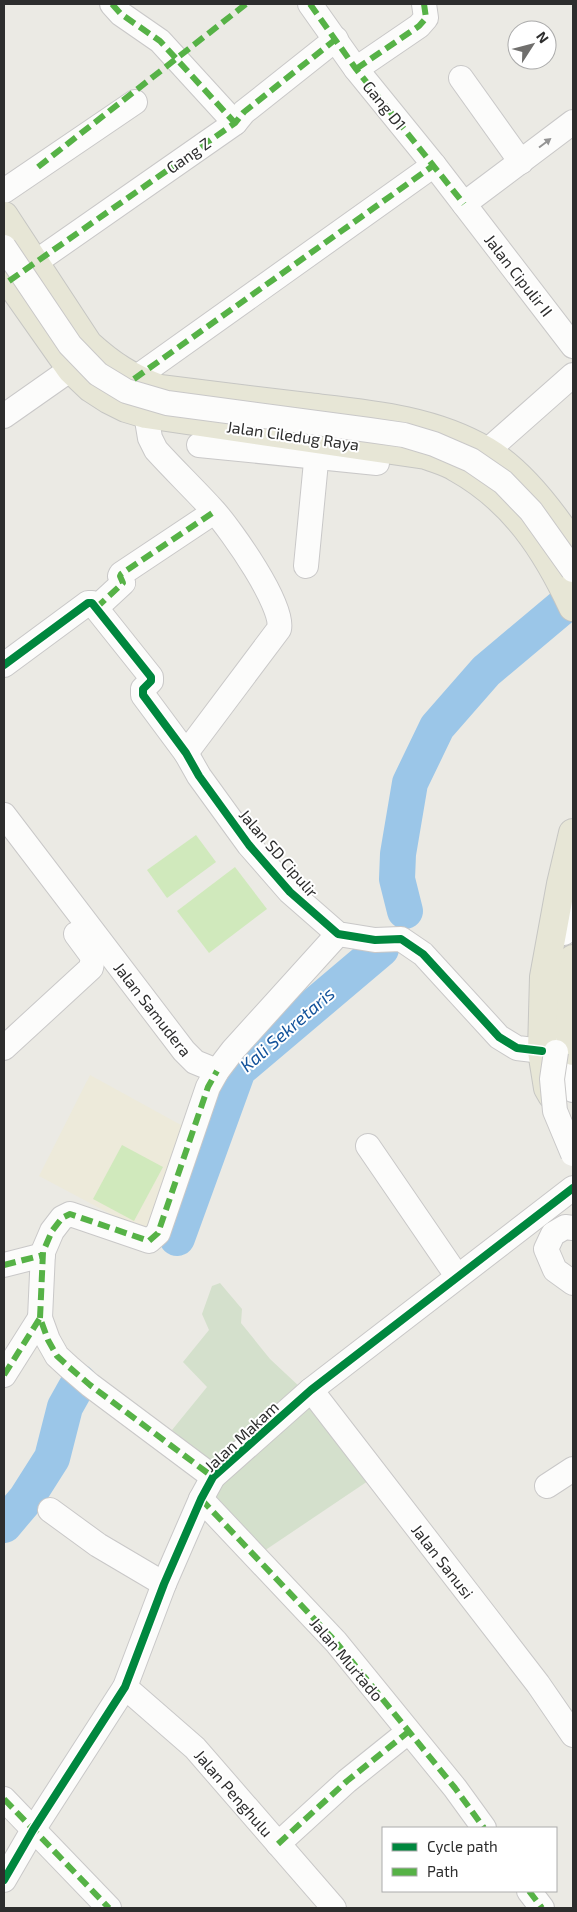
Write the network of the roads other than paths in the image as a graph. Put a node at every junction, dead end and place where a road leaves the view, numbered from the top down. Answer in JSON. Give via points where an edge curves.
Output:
{"nodes":[{"id":1,"x":112,"y":4,"type":"edge"},
{"id":2,"x":310,"y":4,"type":"edge"},
{"id":3,"x":424,"y":4,"type":"edge"},
{"id":4,"x":336,"y":39,"type":"junction"},
{"id":5,"x":356,"y":69,"type":"junction"},
{"id":6,"x":461,"y":78,"type":"dead end"},
{"id":7,"x":135,"y":102,"type":"dead end"},
{"id":8,"x":573,"y":122,"type":"edge"},
{"id":9,"x":235,"y":123,"type":"junction"},
{"id":10,"x":521,"y":162,"type":"junction"},
{"id":11,"x":434,"y":165,"type":"junction"},
{"id":12,"x":4,"y":191,"type":"edge"},
{"id":13,"x":464,"y":204,"type":"junction"},
{"id":14,"x":4,"y":216,"type":"edge"},
{"id":15,"x":4,"y":247,"type":"edge"},
{"id":16,"x":34,"y":263,"type":"junction"},
{"id":17,"x":6,"y":277,"type":"edge"},
{"id":18,"x":573,"y":346,"type":"edge"},
{"id":19,"x":71,"y":369,"type":"junction"},
{"id":20,"x":573,"y":374,"type":"edge"},
{"id":21,"x":134,"y":379,"type":"junction"},
{"id":22,"x":321,"y":409,"type":"junction"},
{"id":23,"x":146,"y":414,"type":"junction"},
{"id":24,"x":4,"y":416,"type":"edge"},
{"id":25,"x":199,"y":445,"type":"dead end"},
{"id":26,"x":317,"y":448,"type":"junction"},
{"id":27,"x":488,"y":451,"type":"junction"},
{"id":28,"x":377,"y":463,"type":"dead end"},
{"id":29,"x":214,"y":512,"type":"junction"},
{"id":30,"x":573,"y":546,"type":"edge"},
{"id":31,"x":306,"y":566,"type":"dead end"},
{"id":32,"x":573,"y":570,"type":"edge"},
{"id":33,"x":573,"y":607,"type":"edge"},
{"id":34,"x":96,"y":608,"type":"junction"},
{"id":35,"x":4,"y":665,"type":"edge"},
{"id":36,"x":186,"y":753,"type":"junction"},
{"id":37,"x":4,"y":815,"type":"edge"},
{"id":38,"x":573,"y":833,"type":"edge"},
{"id":39,"x":5,"y":841,"type":"edge"},
{"id":40,"x":573,"y":896,"type":"edge"},
{"id":41,"x":338,"y":934,"type":"junction"},
{"id":42,"x":573,"y":959,"type":"edge"},
{"id":43,"x":4,"y":1048,"type":"edge"},
{"id":44,"x":557,"y":1051,"type":"edge"},
{"id":45,"x":217,"y":1071,"type":"junction"},
{"id":46,"x":573,"y":1090,"type":"edge"},
{"id":47,"x":573,"y":1145,"type":"edge"},
{"id":48,"x":368,"y":1146,"type":"dead end"},
{"id":49,"x":573,"y":1154,"type":"edge"},
{"id":50,"x":573,"y":1188,"type":"edge"},
{"id":51,"x":573,"y":1228,"type":"edge"},
{"id":52,"x":43,"y":1255,"type":"junction"},
{"id":53,"x":4,"y":1265,"type":"edge"},
{"id":54,"x":457,"y":1276,"type":"junction"},
{"id":55,"x":573,"y":1283,"type":"edge"},
{"id":56,"x":40,"y":1318,"type":"junction"},
{"id":57,"x":4,"y":1375,"type":"edge"},
{"id":58,"x":311,"y":1390,"type":"junction"},
{"id":59,"x":573,"y":1469,"type":"edge"},
{"id":60,"x":213,"y":1477,"type":"junction"},
{"id":61,"x":547,"y":1486,"type":"dead end"},
{"id":62,"x":201,"y":1499,"type":"junction"},
{"id":63,"x":50,"y":1510,"type":"dead end"},
{"id":64,"x":164,"y":1584,"type":"junction"},
{"id":65,"x":125,"y":1687,"type":"junction"},
{"id":66,"x":408,"y":1732,"type":"junction"},
{"id":67,"x":573,"y":1735,"type":"edge"},
{"id":68,"x":4,"y":1799,"type":"edge"},
{"id":69,"x":483,"y":1827,"type":"edge"},
{"id":70,"x":33,"y":1830,"type":"junction"},
{"id":71,"x":278,"y":1844,"type":"junction"},
{"id":72,"x":4,"y":1880,"type":"edge"},
{"id":73,"x":531,"y":1892,"type":"edge"},
{"id":74,"x":109,"y":1908,"type":"edge"},
{"id":75,"x":334,"y":1908,"type":"edge"},
{"id":76,"x":542,"y":1908,"type":"edge"}],
"edges":[{"from":1,"to":9,"type":"street","via":[[160,41]]},
{"from":2,"to":4,"type":"street","name":"Gang D1"},
{"from":3,"to":5,"type":"street","via":[[426,18],[420,26]]},
{"from":4,"to":5,"type":"street","name":"Gang D1"},
{"from":4,"to":9,"type":"street","name":"Gang Z","via":[[244,112]]},
{"from":5,"to":11,"type":"street","name":"Gang D1"},
{"from":6,"to":10,"type":"street"},
{"from":7,"to":12,"type":"street"},
{"from":10,"to":8,"type":"street","one_way":true},
{"from":9,"to":16,"type":"street","name":"Gang Z"},
{"from":10,"to":13,"type":"street"},
{"from":11,"to":13,"type":"street","name":"Gang D1"},
{"from":11,"to":21,"type":"street"},
{"from":13,"to":18,"type":"street","name":"Jalan Cipulir II"},
{"from":14,"to":16,"type":"main road","name":"Jalan Ciledug Raya"},
{"from":15,"to":32,"type":"street","bridge":true,"via":[[70,345],[98,374],[126,391],[167,403],[404,435],[434,444],[471,460],[503,482],[531,511]]},
{"from":16,"to":17,"type":"street","name":"Gang Z"},
{"from":16,"to":21,"type":"main road","name":"Jalan Ciledug Raya","via":[[88,344]]},
{"from":17,"to":19,"type":"main road","name":"Jalan Ciledug Raya"},
{"from":19,"to":23,"type":"main road","name":"Jalan Ciledug Raya","via":[[108,399]]},
{"from":19,"to":24,"type":"street"},
{"from":20,"to":27,"type":"street"},
{"from":21,"to":22,"type":"main road","name":"Jalan Ciledug Raya","via":[[160,389]]},
{"from":22,"to":26,"type":"street"},
{"from":22,"to":27,"type":"main road","name":"Jalan Ciledug Raya","via":[[406,420],[452,434]]},
{"from":23,"to":26,"type":"main road","name":"Jalan Ciledug Raya"},
{"from":23,"to":29,"type":"street","via":[[150,438],[156,450]]},
{"from":25,"to":26,"type":"street"},
{"from":26,"to":28,"type":"street"},
{"from":26,"to":31,"type":"street"},
{"from":26,"to":33,"type":"main road","name":"Jalan Ciledug Raya","via":[[426,454],[484,484],[528,527],[560,578]]},
{"from":27,"to":30,"type":"main road","name":"Jalan Ciledug Raya","via":[[544,505]]},
{"from":29,"to":34,"type":"street","via":[[121,574],[123,584]]},
{"from":29,"to":36,"type":"street","via":[[254,566],[281,623]]},
{"from":34,"to":35,"type":"street","via":[[88,603]]},
{"from":34,"to":36,"type":"street","name":"Jalan SD Cipulir","via":[[151,677],[152,681],[143,689],[143,694]]},
{"from":36,"to":41,"type":"street","name":"Jalan SD Cipulir","via":[[250,845],[290,892]]},
{"from":37,"to":45,"type":"street","name":"Jalan Samudera","via":[[184,1051],[195,1062]]},
{"from":38,"to":44,"type":"main road","via":[[544,977]]},
{"from":39,"to":43,"type":"street","via":[[93,957],[91,968]]},
{"from":40,"to":44,"type":"street","via":[[556,982],[554,1021]]},
{"from":41,"to":44,"type":"street","via":[[375,940],[400,939],[423,954],[499,1037],[517,1048]]},
{"from":41,"to":45,"type":"street"},
{"from":42,"to":44,"type":"main road","via":[[566,1001],[568,1029]]},
{"from":44,"to":46,"type":"street"},
{"from":44,"to":47,"type":"main road","via":[[548,1088]]},
{"from":44,"to":49,"type":"street","bridge":true,"via":[[552,1079],[555,1111]]},
{"from":45,"to":52,"type":"street","via":[[208,1087],[154,1238],[150,1241],[70,1214],[62,1218],[52,1231]]},
{"from":48,"to":54,"type":"street"},
{"from":50,"to":54,"type":"street","name":"Jalan Makam"},
{"from":51,"to":55,"type":"street","via":[[565,1226],[554,1234],[546,1249],[556,1270]]},
{"from":52,"to":53,"type":"street"},
{"from":52,"to":56,"type":"street"},
{"from":54,"to":58,"type":"street","name":"Jalan Makam"},
{"from":56,"to":57,"type":"street"},
{"from":56,"to":60,"type":"street","via":[[57,1356],[90,1385]]},
{"from":58,"to":60,"type":"street","name":"Jalan Makam"},
{"from":58,"to":67,"type":"street","name":"Jalan Sanusi","via":[[538,1684]]},
{"from":59,"to":61,"type":"street"},
{"from":60,"to":62,"type":"street","name":"Jalan Makam"},
{"from":62,"to":64,"type":"street","name":"Jalan Makam"},
{"from":62,"to":66,"type":"street","name":"Jalan Murtado","via":[[336,1642]]},
{"from":63,"to":64,"type":"street","via":[[98,1545]]},
{"from":64,"to":65,"type":"street","name":"Jalan Makam"},
{"from":65,"to":70,"type":"street","name":"Jalan Makam"},
{"from":65,"to":71,"type":"street","name":"Jalan Penghulu","via":[[195,1748]]},
{"from":66,"to":69,"type":"street","name":"Jalan Murtado"},
{"from":66,"to":71,"type":"street","via":[[347,1781]]},
{"from":68,"to":70,"type":"street"},
{"from":70,"to":72,"type":"street","name":"Jalan Makam"},
{"from":70,"to":74,"type":"street"},
{"from":71,"to":75,"type":"street","name":"Jalan Penghulu"},
{"from":73,"to":76,"type":"street"}]}
